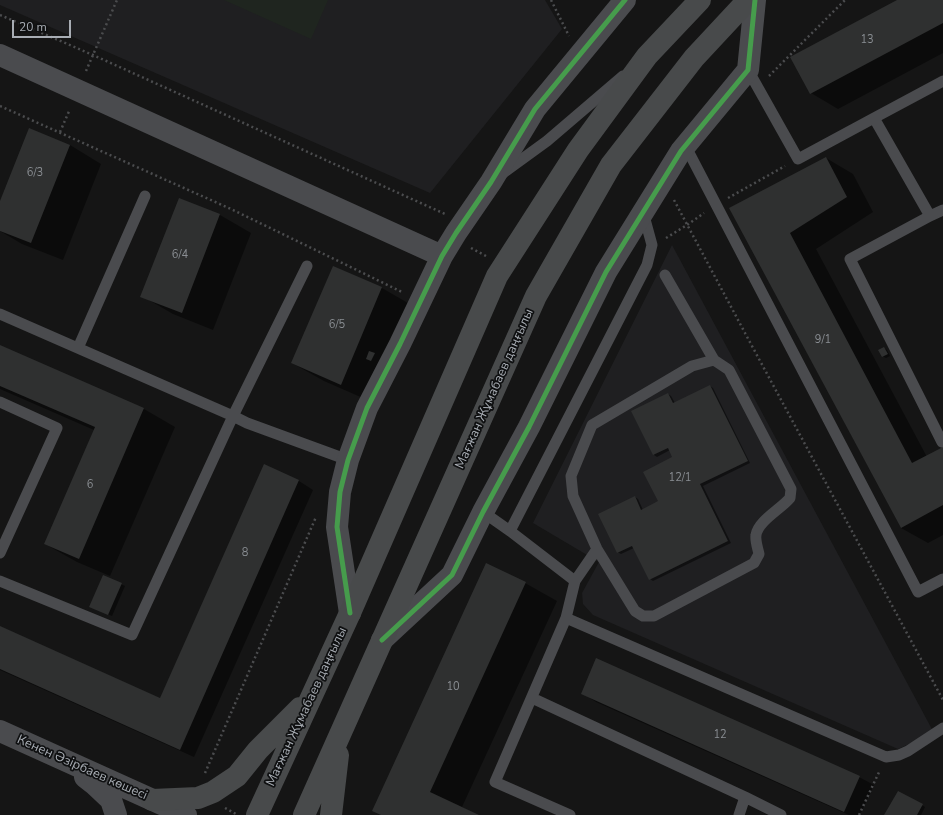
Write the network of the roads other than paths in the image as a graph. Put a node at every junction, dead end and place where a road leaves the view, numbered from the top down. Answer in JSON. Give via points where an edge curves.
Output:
{"nodes":[{"id":1,"x":625,"y":0,"type":"edge"},
{"id":2,"x":700,"y":0,"type":"edge"},
{"id":3,"x":748,"y":0,"type":"edge"},
{"id":4,"x":755,"y":0,"type":"edge"},
{"id":5,"x":0,"y":56,"type":"edge"},
{"id":6,"x":647,"y":56,"type":"junction"},
{"id":7,"x":753,"y":78,"type":"junction"},
{"id":8,"x":943,"y":80,"type":"edge"},
{"id":9,"x":874,"y":118,"type":"junction"},
{"id":10,"x":686,"y":145,"type":"junction"},
{"id":11,"x":491,"y":182,"type":"junction"},
{"id":12,"x":145,"y":196,"type":"dead end"},
{"id":13,"x":943,"y":210,"type":"edge"},
{"id":14,"x":643,"y":212,"type":"junction"},
{"id":15,"x":930,"y":216,"type":"junction"},
{"id":16,"x":442,"y":256,"type":"junction"},
{"id":17,"x":307,"y":266,"type":"dead end"},
{"id":18,"x":665,"y":275,"type":"dead end"},
{"id":19,"x":0,"y":314,"type":"edge"},
{"id":20,"x":78,"y":348,"type":"junction"},
{"id":21,"x":714,"y":360,"type":"junction"},
{"id":22,"x":0,"y":402,"type":"edge"},
{"id":23,"x":233,"y":416,"type":"junction"},
{"id":24,"x":943,"y":441,"type":"edge"},
{"id":25,"x":348,"y":460,"type":"junction"},
{"id":26,"x":483,"y":512,"type":"junction"},
{"id":27,"x":510,"y":531,"type":"junction"},
{"id":28,"x":597,"y":549,"type":"junction"},
{"id":29,"x":0,"y":553,"type":"edge"},
{"id":30,"x":943,"y":579,"type":"edge"},
{"id":31,"x":0,"y":581,"type":"edge"},
{"id":32,"x":575,"y":581,"type":"junction"},
{"id":33,"x":350,"y":613,"type":"junction"},
{"id":34,"x":566,"y":618,"type":"junction"},
{"id":35,"x":382,"y":640,"type":"junction"},
{"id":36,"x":365,"y":677,"type":"junction"},
{"id":37,"x":311,"y":697,"type":"junction"},
{"id":38,"x":532,"y":698,"type":"junction"},
{"id":39,"x":943,"y":728,"type":"edge"},
{"id":40,"x":0,"y":731,"type":"edge"},
{"id":41,"x":39,"y":748,"type":"junction"},
{"id":42,"x":745,"y":797,"type":"junction"},
{"id":43,"x":152,"y":800,"type":"junction"},
{"id":44,"x":116,"y":815,"type":"edge"},
{"id":45,"x":186,"y":815,"type":"edge"},
{"id":46,"x":257,"y":815,"type":"edge"},
{"id":47,"x":304,"y":815,"type":"edge"},
{"id":48,"x":331,"y":815,"type":"edge"},
{"id":49,"x":570,"y":815,"type":"edge"},
{"id":50,"x":739,"y":815,"type":"edge"},
{"id":51,"x":781,"y":815,"type":"edge"}],
"edges":[{"from":1,"to":11,"type":"street","via":[[535,109]]},
{"from":2,"to":6,"type":"main road","name":"Мағжан Жұмабаев даңғылы"},
{"from":3,"to":35,"type":"main road","name":"Мағжан Жұмабаев даңғылы","via":[[694,58],[612,165],[536,296]]},
{"from":4,"to":7,"type":"street"},
{"from":5,"to":16,"type":"street"},
{"from":6,"to":11,"type":"lane","via":[[547,141]]},
{"from":6,"to":33,"type":"main road","name":"Мағжан Жұмабаев даңғылы","via":[[578,150],[497,276]]},
{"from":7,"to":9,"type":"lane","via":[[798,159]]},
{"from":7,"to":10,"type":"street"},
{"from":8,"to":9,"type":"lane"},
{"from":9,"to":15,"type":"lane"},
{"from":10,"to":14,"type":"street"},
{"from":10,"to":30,"type":"lane","via":[[918,592]]},
{"from":11,"to":16,"type":"street"},
{"from":12,"to":20,"type":"lane"},
{"from":13,"to":15,"type":"lane"},
{"from":14,"to":26,"type":"street","via":[[606,272],[529,427]]},
{"from":14,"to":27,"type":"lane","via":[[652,246],[647,265]]},
{"from":15,"to":24,"type":"lane","via":[[850,259]]},
{"from":16,"to":25,"type":"street","via":[[368,408]]},
{"from":17,"to":23,"type":"lane"},
{"from":18,"to":21,"type":"lane"},
{"from":19,"to":20,"type":"lane"},
{"from":20,"to":23,"type":"lane"},
{"from":21,"to":28,"type":"lane","via":[[692,366],[592,425],[570,476],[572,496]]},
{"from":21,"to":28,"type":"lane","via":[[729,370],[791,489],[790,498],[762,522],[758,529],[756,536],[759,554],[754,563],[654,616],[643,616],[635,610]]},
{"from":22,"to":29,"type":"lane","via":[[57,428]]},
{"from":23,"to":25,"type":"lane"},
{"from":23,"to":31,"type":"lane","via":[[132,635]]},
{"from":25,"to":33,"type":"street","via":[[340,492],[337,527]]},
{"from":26,"to":27,"type":"lane"},
{"from":26,"to":35,"type":"street","via":[[452,575]]},
{"from":27,"to":32,"type":"lane"},
{"from":28,"to":32,"type":"lane"},
{"from":32,"to":34,"type":"lane"},
{"from":33,"to":37,"type":"main road","name":"Мағжан Жұмабаев даңғылы"},
{"from":34,"to":38,"type":"lane"},
{"from":34,"to":39,"type":"lane","via":[[886,757],[908,751]]},
{"from":35,"to":36,"type":"main road","name":"Мағжан Жұмабаев даңғылы"},
{"from":36,"to":47,"type":"main road","name":"Мағжан Жұмабаев даңғылы"},
{"from":36,"to":48,"type":"main road","via":[[338,753]]},
{"from":37,"to":43,"type":"main road","via":[[258,750],[237,776],[198,798]]},
{"from":37,"to":46,"type":"main road","name":"Мағжан Жұмабаев даңғылы"},
{"from":38,"to":42,"type":"lane"},
{"from":38,"to":49,"type":"lane","via":[[496,782]]},
{"from":40,"to":41,"type":"street","name":"Кенен Әзірбаев көшесі"},
{"from":41,"to":43,"type":"street","name":"Кенен Әзірбаев көшесі"},
{"from":41,"to":44,"type":"street","via":[[94,784],[111,800]]},
{"from":42,"to":50,"type":"lane"},
{"from":42,"to":51,"type":"lane"},
{"from":43,"to":45,"type":"street","name":"Кенен Әзірбаев көшесі"}]}
